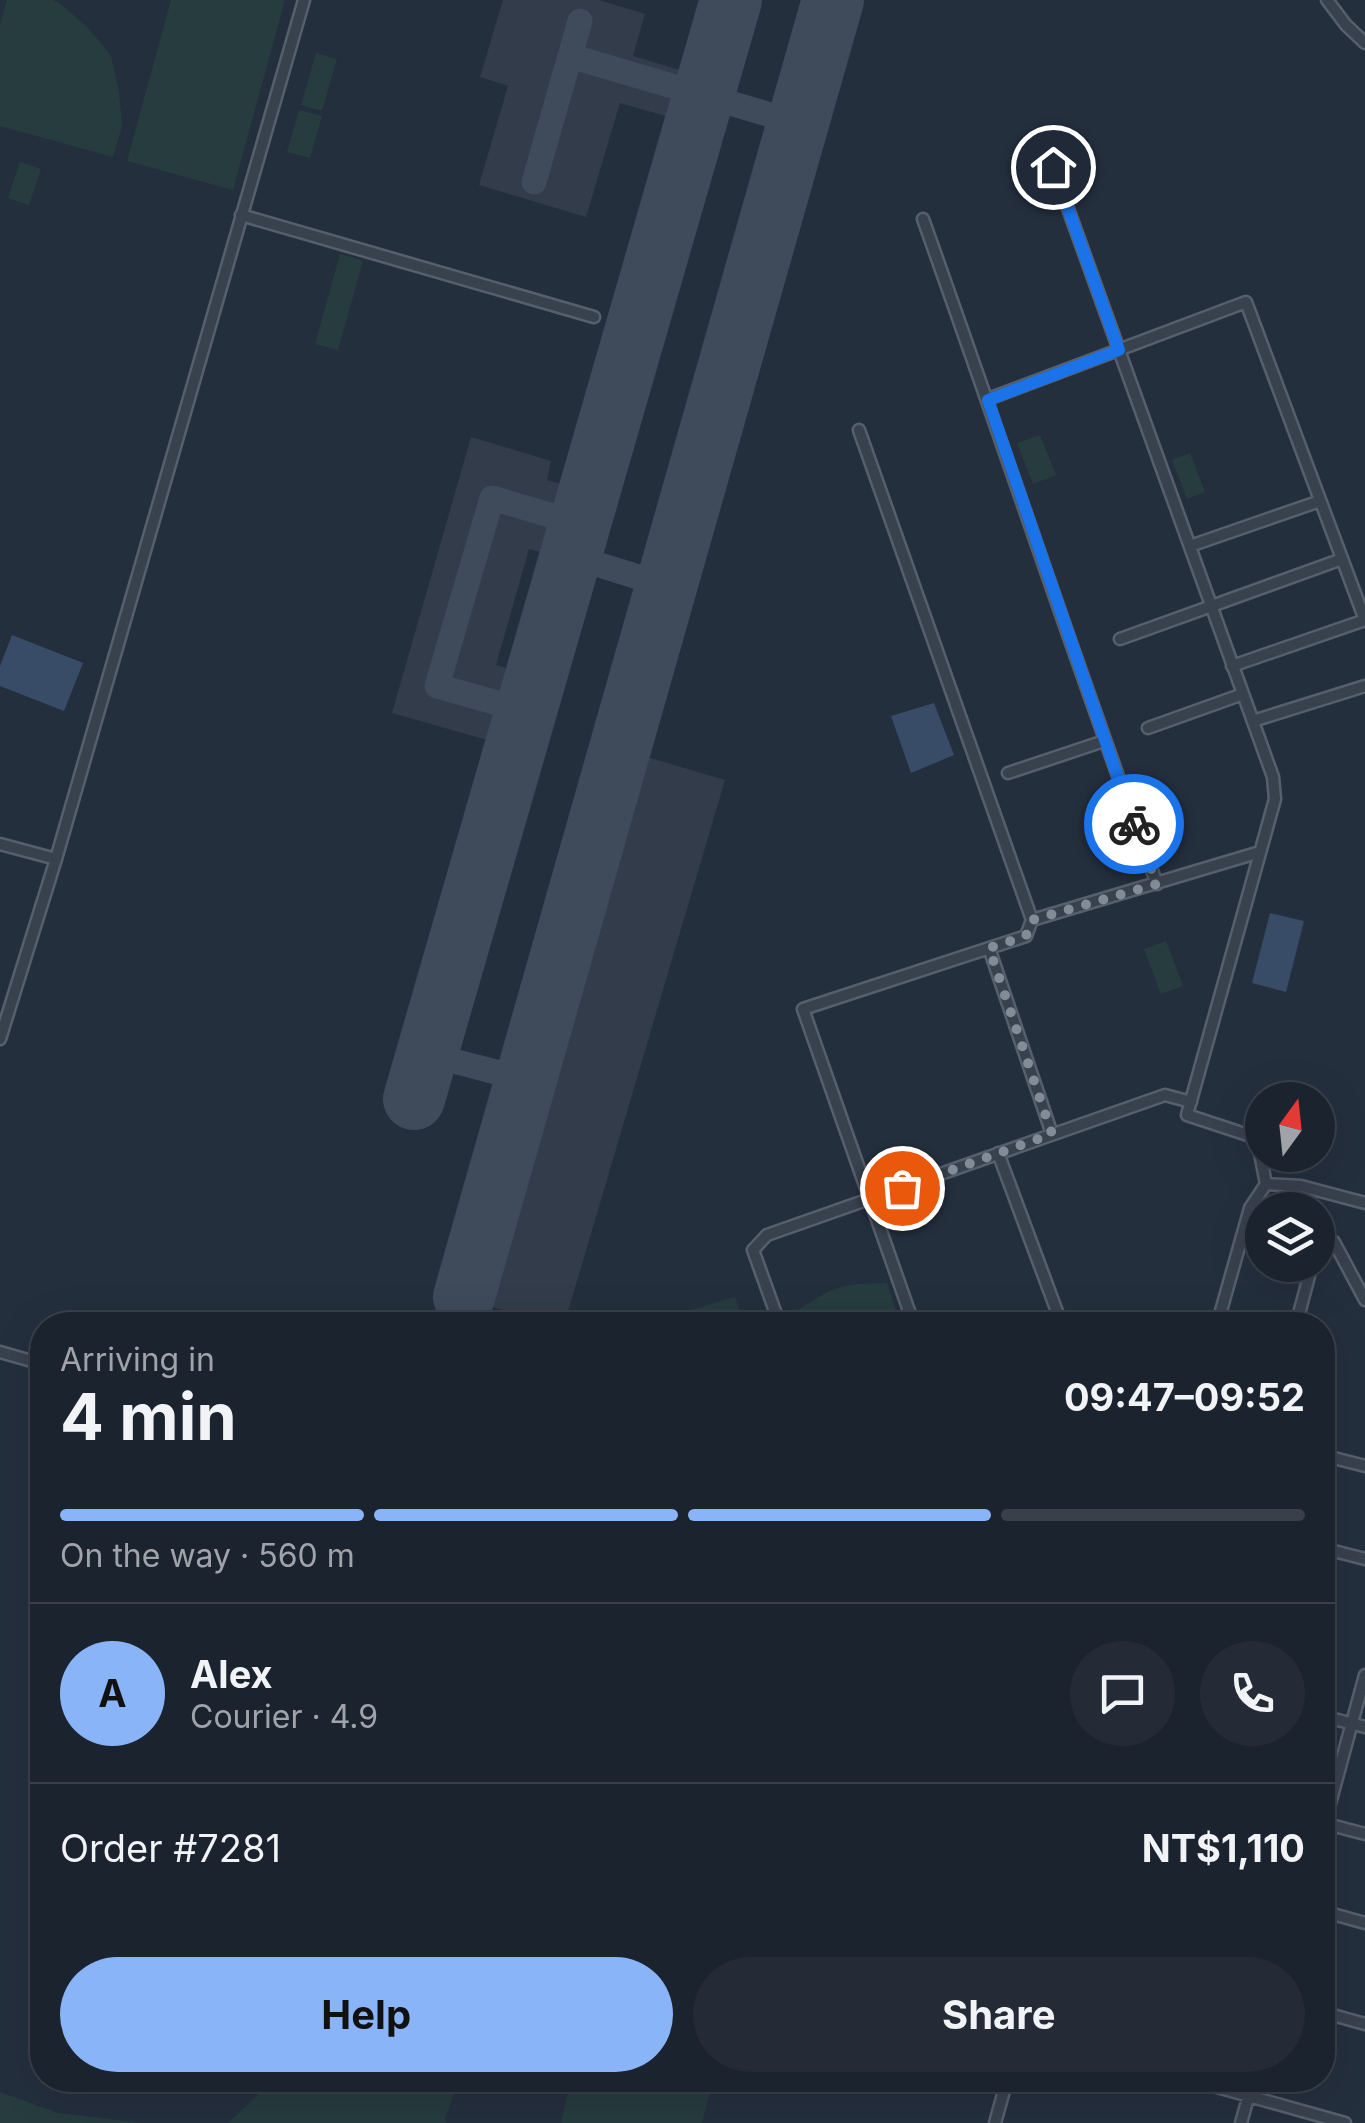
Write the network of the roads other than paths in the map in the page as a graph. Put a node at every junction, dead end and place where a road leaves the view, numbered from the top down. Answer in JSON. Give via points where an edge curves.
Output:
{"nodes":[{"id":1,"x":304,"y":0,"type":"edge"},
{"id":2,"x":1327,"y":0,"type":"edge"},
{"id":3,"x":1365,"y":42,"type":"edge"},
{"id":4,"x":1053,"y":167,"type":"dead end"},
{"id":5,"x":241,"y":215,"type":"junction"},
{"id":6,"x":923,"y":218,"type":"dead end"},
{"id":7,"x":594,"y":317,"type":"dead end"},
{"id":8,"x":1119,"y":350,"type":"junction"},
{"id":9,"x":988,"y":400,"type":"junction"},
{"id":10,"x":860,"y":430,"type":"dead end"},
{"id":11,"x":1320,"y":501,"type":"junction"},
{"id":12,"x":1190,"y":546,"type":"junction"},
{"id":13,"x":1342,"y":559,"type":"junction"},
{"id":14,"x":1211,"y":606,"type":"junction"},
{"id":15,"x":1365,"y":620,"type":"edge"},
{"id":16,"x":1120,"y":639,"type":"dead end"},
{"id":17,"x":1232,"y":666,"type":"junction"},
{"id":18,"x":1365,"y":686,"type":"edge"},
{"id":19,"x":1243,"y":694,"type":"junction"},
{"id":20,"x":1253,"y":721,"type":"junction"},
{"id":21,"x":1148,"y":728,"type":"dead end"},
{"id":22,"x":1104,"y":740,"type":"junction"},
{"id":23,"x":1008,"y":773,"type":"dead end"},
{"id":24,"x":0,"y":844,"type":"edge"},
{"id":25,"x":1260,"y":852,"type":"junction"},
{"id":26,"x":56,"y":860,"type":"junction"},
{"id":27,"x":1157,"y":884,"type":"junction"},
{"id":28,"x":1032,"y":920,"type":"junction"},
{"id":29,"x":989,"y":948,"type":"junction"},
{"id":30,"x":0,"y":1039,"type":"edge"},
{"id":31,"x":1190,"y":1102,"type":"junction"},
{"id":32,"x":1052,"y":1134,"type":"junction"},
{"id":33,"x":998,"y":1153,"type":"junction"},
{"id":34,"x":1266,"y":1184,"type":"junction"},
{"id":35,"x":870,"y":1200,"type":"junction"},
{"id":36,"x":1365,"y":1203,"type":"edge"},
{"id":37,"x":1335,"y":1244,"type":"edge"},
{"id":38,"x":1307,"y":1282,"type":"edge"},
{"id":39,"x":1365,"y":1300,"type":"edge"},
{"id":40,"x":775,"y":1312,"type":"edge"},
{"id":41,"x":909,"y":1312,"type":"edge"},
{"id":42,"x":1057,"y":1312,"type":"edge"},
{"id":43,"x":1220,"y":1312,"type":"edge"},
{"id":44,"x":1299,"y":1312,"type":"edge"},
{"id":45,"x":0,"y":1352,"type":"edge"},
{"id":46,"x":30,"y":1361,"type":"edge"},
{"id":47,"x":1335,"y":1458,"type":"edge"},
{"id":48,"x":1365,"y":1466,"type":"edge"},
{"id":49,"x":1335,"y":1551,"type":"edge"},
{"id":50,"x":1365,"y":1559,"type":"edge"},
{"id":51,"x":1365,"y":1674,"type":"edge"},
{"id":52,"x":1335,"y":1719,"type":"edge"},
{"id":53,"x":1352,"y":1724,"type":"junction"},
{"id":54,"x":1365,"y":1727,"type":"edge"},
{"id":55,"x":1335,"y":1784,"type":"edge"},
{"id":56,"x":1335,"y":1828,"type":"edge"},
{"id":57,"x":1365,"y":1834,"type":"edge"},
{"id":58,"x":1335,"y":1914,"type":"edge"},
{"id":59,"x":1365,"y":1922,"type":"edge"},
{"id":60,"x":1335,"y":2016,"type":"edge"},
{"id":61,"x":1365,"y":2024,"type":"edge"},
{"id":62,"x":1004,"y":2092,"type":"edge"},
{"id":63,"x":1234,"y":2092,"type":"edge"},
{"id":64,"x":1249,"y":2092,"type":"edge"},
{"id":65,"x":1248,"y":2096,"type":"junction"},
{"id":66,"x":995,"y":2123,"type":"edge"},
{"id":67,"x":1242,"y":2123,"type":"edge"},
{"id":68,"x":1346,"y":2123,"type":"edge"}],
"edges":[{"from":1,"to":5,"type":"street"},
{"from":2,"to":3,"type":"street"},
{"from":4,"to":8,"type":"street"},
{"from":5,"to":7,"type":"street"},
{"from":5,"to":26,"type":"street"},
{"from":6,"to":9,"type":"street"},
{"from":8,"to":9,"type":"street"},
{"from":8,"to":11,"type":"street","via":[[1246,302]]},
{"from":8,"to":12,"type":"street"},
{"from":9,"to":22,"type":"street"},
{"from":10,"to":28,"type":"street"},
{"from":11,"to":12,"type":"street"},
{"from":11,"to":13,"type":"street"},
{"from":12,"to":14,"type":"street"},
{"from":13,"to":14,"type":"street"},
{"from":13,"to":15,"type":"street"},
{"from":14,"to":16,"type":"street"},
{"from":14,"to":17,"type":"street"},
{"from":15,"to":17,"type":"street"},
{"from":17,"to":19,"type":"street"},
{"from":18,"to":20,"type":"street"},
{"from":19,"to":20,"type":"street"},
{"from":19,"to":21,"type":"street"},
{"from":20,"to":25,"type":"street","via":[[1275,799]]},
{"from":22,"to":23,"type":"street"},
{"from":22,"to":27,"type":"street"},
{"from":24,"to":26,"type":"street"},
{"from":25,"to":27,"type":"street"},
{"from":25,"to":31,"type":"street"},
{"from":26,"to":30,"type":"street"},
{"from":27,"to":28,"type":"street"},
{"from":28,"to":29,"type":"street","via":[[1026,936]]},
{"from":29,"to":32,"type":"street"},
{"from":29,"to":35,"type":"street","via":[[803,1009]]},
{"from":31,"to":32,"type":"street","via":[[1164,1095]]},
{"from":31,"to":34,"type":"street","via":[[1187,1115],[1256,1138]]},
{"from":32,"to":33,"type":"street"},
{"from":33,"to":35,"type":"street"},
{"from":33,"to":42,"type":"street"},
{"from":34,"to":36,"type":"street"},
{"from":34,"to":43,"type":"street","via":[[1250,1208]]},
{"from":35,"to":40,"type":"street","via":[[768,1236],[753,1250]]},
{"from":35,"to":41,"type":"street"},
{"from":37,"to":39,"type":"street"},
{"from":38,"to":44,"type":"street"},
{"from":45,"to":46,"type":"street"},
{"from":47,"to":48,"type":"street"},
{"from":49,"to":50,"type":"street"},
{"from":51,"to":53,"type":"street"},
{"from":52,"to":53,"type":"street"},
{"from":53,"to":54,"type":"street"},
{"from":53,"to":55,"type":"street"},
{"from":56,"to":57,"type":"street"},
{"from":58,"to":59,"type":"street"},
{"from":60,"to":61,"type":"street"},
{"from":62,"to":66,"type":"street"},
{"from":63,"to":65,"type":"street"},
{"from":64,"to":65,"type":"street"},
{"from":65,"to":67,"type":"street"},
{"from":65,"to":68,"type":"street"}]}
